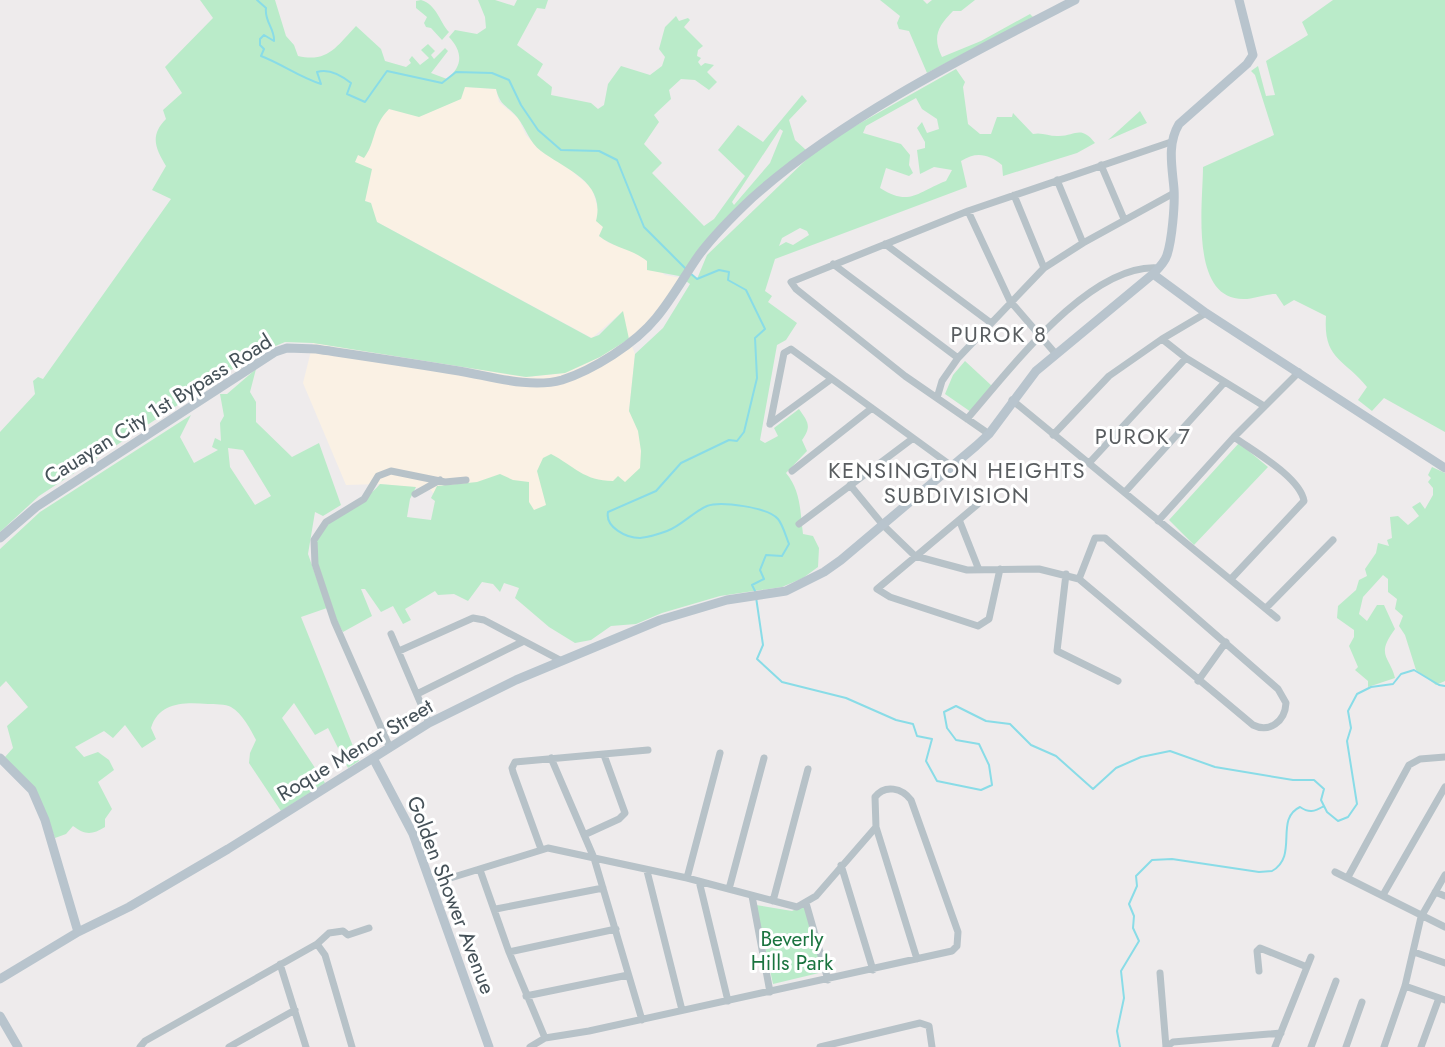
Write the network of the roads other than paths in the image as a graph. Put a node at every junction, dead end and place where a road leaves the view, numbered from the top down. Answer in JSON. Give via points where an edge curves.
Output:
{"nodes":[{"id":1,"x":1075,"y":0,"type":"edge"},
{"id":2,"x":1239,"y":0,"type":"edge"},
{"id":3,"x":1171,"y":142,"type":"junction"},
{"id":4,"x":1101,"y":165,"type":"junction"},
{"id":5,"x":1057,"y":180,"type":"junction"},
{"id":6,"x":1174,"y":193,"type":"junction"},
{"id":7,"x":1014,"y":195,"type":"junction"},
{"id":8,"x":968,"y":211,"type":"junction"},
{"id":9,"x":1125,"y":219,"type":"junction"},
{"id":10,"x":1083,"y":243,"type":"junction"},
{"id":11,"x":885,"y":244,"type":"junction"},
{"id":12,"x":833,"y":264,"type":"junction"},
{"id":13,"x":1044,"y":268,"type":"junction"},
{"id":14,"x":1156,"y":271,"type":"junction"},
{"id":15,"x":1010,"y":302,"type":"junction"},
{"id":16,"x":1206,"y":313,"type":"junction"},
{"id":17,"x":991,"y":323,"type":"junction"},
{"id":18,"x":1040,"y":337,"type":"junction"},
{"id":19,"x":1162,"y":339,"type":"junction"},
{"id":20,"x":1055,"y":353,"type":"junction"},
{"id":21,"x":958,"y":358,"type":"junction"},
{"id":22,"x":1186,"y":358,"type":"junction"},
{"id":23,"x":1299,"y":372,"type":"junction"},
{"id":24,"x":830,"y":380,"type":"junction"},
{"id":25,"x":1224,"y":383,"type":"junction"},
{"id":26,"x":937,"y":398,"type":"junction"},
{"id":27,"x":1012,"y":400,"type":"junction"},
{"id":28,"x":1264,"y":406,"type":"junction"},
{"id":29,"x":872,"y":408,"type":"junction"},
{"id":30,"x":967,"y":418,"type":"junction"},
{"id":31,"x":989,"y":434,"type":"junction"},
{"id":32,"x":1053,"y":435,"type":"junction"},
{"id":33,"x":1234,"y":437,"type":"junction"},
{"id":34,"x":912,"y":439,"type":"junction"},
{"id":35,"x":1090,"y":462,"type":"junction"},
{"id":36,"x":952,"y":467,"type":"junction"},
{"id":37,"x":1445,"y":468,"type":"edge"},
{"id":38,"x":792,"y":471,"type":"dead end"},
{"id":39,"x":440,"y":480,"type":"junction"},
{"id":40,"x":466,"y":480,"type":"dead end"},
{"id":41,"x":850,"y":485,"type":"junction"},
{"id":42,"x":1125,"y":492,"type":"junction"},
{"id":43,"x":415,"y":494,"type":"dead end"},
{"id":44,"x":978,"y":504,"type":"dead end"},
{"id":45,"x":1158,"y":521,"type":"junction"},
{"id":46,"x":960,"y":522,"type":"junction"},
{"id":47,"x":800,"y":524,"type":"dead end"},
{"id":48,"x":884,"y":525,"type":"junction"},
{"id":49,"x":0,"y":538,"type":"edge"},
{"id":50,"x":1333,"y":540,"type":"dead end"},
{"id":51,"x":915,"y":556,"type":"junction"},
{"id":52,"x":1000,"y":569,"type":"junction"},
{"id":53,"x":979,"y":570,"type":"junction"},
{"id":54,"x":1066,"y":574,"type":"junction"},
{"id":55,"x":1079,"y":579,"type":"junction"},
{"id":56,"x":1231,"y":579,"type":"junction"},
{"id":57,"x":1266,"y":608,"type":"junction"},
{"id":58,"x":1277,"y":618,"type":"dead end"},
{"id":59,"x":391,"y":634,"type":"dead end"},
{"id":60,"x":522,"y":642,"type":"junction"},
{"id":61,"x":1226,"y":642,"type":"junction"},
{"id":62,"x":399,"y":651,"type":"junction"},
{"id":63,"x":560,"y":660,"type":"junction"},
{"id":64,"x":1118,"y":681,"type":"dead end"},
{"id":65,"x":1198,"y":681,"type":"junction"},
{"id":66,"x":417,"y":694,"type":"junction"},
{"id":67,"x":429,"y":723,"type":"junction"},
{"id":68,"x":390,"y":748,"type":"junction"},
{"id":69,"x":648,"y":750,"type":"dead end"},
{"id":70,"x":720,"y":753,"type":"dead end"},
{"id":71,"x":604,"y":754,"type":"junction"},
{"id":72,"x":1445,"y":757,"type":"edge"},
{"id":73,"x":0,"y":758,"type":"edge"},
{"id":74,"x":373,"y":758,"type":"junction"},
{"id":75,"x":551,"y":758,"type":"junction"},
{"id":76,"x":764,"y":758,"type":"dead end"},
{"id":77,"x":808,"y":769,"type":"dead end"},
{"id":78,"x":1445,"y":787,"type":"edge"},
{"id":79,"x":876,"y":827,"type":"junction"},
{"id":80,"x":584,"y":835,"type":"junction"},
{"id":81,"x":541,"y":849,"type":"junction"},
{"id":82,"x":594,"y":858,"type":"junction"},
{"id":83,"x":841,"y":865,"type":"junction"},
{"id":84,"x":480,"y":870,"type":"junction"},
{"id":85,"x":647,"y":871,"type":"junction"},
{"id":86,"x":1335,"y":872,"type":"dead end"},
{"id":87,"x":1445,"y":875,"type":"edge"},
{"id":88,"x":1348,"y":877,"type":"junction"},
{"id":89,"x":687,"y":878,"type":"junction"},
{"id":90,"x":699,"y":881,"type":"junction"},
{"id":91,"x":431,"y":884,"type":"junction"},
{"id":92,"x":603,"y":888,"type":"junction"},
{"id":93,"x":729,"y":889,"type":"junction"},
{"id":94,"x":1435,"y":892,"type":"junction"},
{"id":95,"x":1383,"y":895,"type":"junction"},
{"id":96,"x":752,"y":896,"type":"junction"},
{"id":97,"x":1445,"y":896,"type":"edge"},
{"id":98,"x":773,"y":901,"type":"junction"},
{"id":99,"x":806,"y":903,"type":"junction"},
{"id":100,"x":496,"y":909,"type":"junction"},
{"id":101,"x":1421,"y":917,"type":"junction"},
{"id":102,"x":1445,"y":927,"type":"edge"},
{"id":103,"x":369,"y":928,"type":"dead end"},
{"id":104,"x":616,"y":929,"type":"junction"},
{"id":105,"x":78,"y":932,"type":"junction"},
{"id":106,"x":317,"y":944,"type":"junction"},
{"id":107,"x":509,"y":952,"type":"junction"},
{"id":108,"x":1414,"y":952,"type":"junction"},
{"id":109,"x":1311,"y":957,"type":"dead end"},
{"id":110,"x":917,"y":959,"type":"junction"},
{"id":111,"x":1445,"y":963,"type":"edge"},
{"id":112,"x":280,"y":964,"type":"junction"},
{"id":113,"x":1307,"y":967,"type":"junction"},
{"id":114,"x":873,"y":970,"type":"junction"},
{"id":115,"x":1259,"y":971,"type":"dead end"},
{"id":116,"x":1160,"y":973,"type":"dead end"},
{"id":117,"x":628,"y":975,"type":"junction"},
{"id":118,"x":0,"y":979,"type":"edge"},
{"id":119,"x":828,"y":980,"type":"junction"},
{"id":120,"x":1336,"y":981,"type":"dead end"},
{"id":121,"x":1405,"y":986,"type":"junction"},
{"id":122,"x":770,"y":992,"type":"junction"},
{"id":123,"x":526,"y":996,"type":"junction"},
{"id":124,"x":1442,"y":999,"type":"edge"},
{"id":125,"x":728,"y":1002,"type":"junction"},
{"id":126,"x":1362,"y":1002,"type":"dead end"},
{"id":127,"x":295,"y":1010,"type":"junction"},
{"id":128,"x":682,"y":1010,"type":"junction"},
{"id":129,"x":0,"y":1016,"type":"edge"},
{"id":130,"x":642,"y":1020,"type":"junction"},
{"id":131,"x":1281,"y":1033,"type":"junction"},
{"id":132,"x":545,"y":1038,"type":"junction"},
{"id":133,"x":18,"y":1047,"type":"edge"},
{"id":134,"x":140,"y":1047,"type":"edge"},
{"id":135,"x":229,"y":1047,"type":"edge"},
{"id":136,"x":306,"y":1047,"type":"edge"},
{"id":137,"x":352,"y":1047,"type":"edge"},
{"id":138,"x":489,"y":1047,"type":"edge"},
{"id":139,"x":530,"y":1047,"type":"edge"},
{"id":140,"x":820,"y":1047,"type":"edge"},
{"id":141,"x":932,"y":1047,"type":"edge"},
{"id":142,"x":1166,"y":1047,"type":"edge"},
{"id":143,"x":1275,"y":1047,"type":"edge"},
{"id":144,"x":1311,"y":1047,"type":"edge"},
{"id":145,"x":1346,"y":1047,"type":"edge"},
{"id":146,"x":1384,"y":1047,"type":"edge"},
{"id":147,"x":1421,"y":1047,"type":"edge"}],
"edges":[{"from":1,"to":49,"type":"street","name":"Cauayan City 1st Bypass Road","via":[[843,128],[752,198],[695,262],[656,319],[623,348],[561,380],[525,382],[316,349],[287,348],[275,352],[36,507]]},
{"from":2,"to":3,"type":"street","via":[[1253,51],[1251,59],[1179,124]]},
{"from":3,"to":4,"type":"street"},
{"from":3,"to":6,"type":"street"},
{"from":4,"to":5,"type":"street"},
{"from":4,"to":9,"type":"street"},
{"from":5,"to":7,"type":"street"},
{"from":5,"to":10,"type":"street"},
{"from":6,"to":9,"type":"street"},
{"from":6,"to":14,"type":"street","via":[[1167,256]]},
{"from":7,"to":8,"type":"street"},
{"from":7,"to":13,"type":"street"},
{"from":8,"to":11,"type":"street"},
{"from":8,"to":15,"type":"street"},
{"from":9,"to":10,"type":"street"},
{"from":10,"to":13,"type":"street"},
{"from":11,"to":12,"type":"street"},
{"from":11,"to":17,"type":"street"},
{"from":12,"to":21,"type":"street"},
{"from":12,"to":26,"type":"street","via":[[793,280],[792,286]]},
{"from":13,"to":15,"type":"street"},
{"from":14,"to":16,"type":"street"},
{"from":14,"to":18,"type":"street","via":[[1135,268],[1094,291],[1068,309]]},
{"from":14,"to":20,"type":"street","name":"Roque Menor Street"},
{"from":15,"to":17,"type":"street"},
{"from":15,"to":18,"type":"street"},
{"from":16,"to":19,"type":"street"},
{"from":16,"to":23,"type":"street"},
{"from":17,"to":21,"type":"street"},
{"from":18,"to":20,"type":"street"},
{"from":18,"to":30,"type":"street"},
{"from":19,"to":22,"type":"street"},
{"from":19,"to":32,"type":"street","via":[[1109,376]]},
{"from":20,"to":27,"type":"street","name":"Roque Menor Street"},
{"from":21,"to":26,"type":"street","via":[[942,381]]},
{"from":22,"to":25,"type":"street"},
{"from":22,"to":35,"type":"street"},
{"from":23,"to":28,"type":"street"},
{"from":23,"to":37,"type":"street"},
{"from":24,"to":24,"type":"street","via":[[796,405],[770,424],[785,350],[794,350]]},
{"from":24,"to":29,"type":"street"},
{"from":25,"to":28,"type":"street"},
{"from":25,"to":42,"type":"street"},
{"from":26,"to":30,"type":"street"},
{"from":27,"to":31,"type":"street","name":"Roque Menor Street"},
{"from":27,"to":32,"type":"street"},
{"from":28,"to":33,"type":"street"},
{"from":29,"to":34,"type":"street"},
{"from":29,"to":38,"type":"street"},
{"from":30,"to":31,"type":"street"},
{"from":31,"to":36,"type":"street","name":"Roque Menor Street"},
{"from":32,"to":35,"type":"street"},
{"from":33,"to":45,"type":"street"},
{"from":33,"to":56,"type":"street","via":[[1290,478],[1304,501]]},
{"from":34,"to":36,"type":"street"},
{"from":34,"to":41,"type":"street"},
{"from":35,"to":42,"type":"street"},
{"from":36,"to":48,"type":"street","name":"Roque Menor Street"},
{"from":39,"to":40,"type":"street"},
{"from":39,"to":43,"type":"street"},
{"from":39,"to":68,"type":"street","via":[[391,471],[378,477],[364,499],[326,522],[314,540],[315,564],[334,621]]},
{"from":41,"to":47,"type":"street"},
{"from":41,"to":48,"type":"street"},
{"from":42,"to":45,"type":"street"},
{"from":44,"to":46,"type":"street"},
{"from":45,"to":56,"type":"street"},
{"from":46,"to":51,"type":"street"},
{"from":46,"to":53,"type":"street"},
{"from":48,"to":51,"type":"street"},
{"from":48,"to":63,"type":"street","name":"Roque Menor Street","via":[[824,572],[786,591],[719,602],[660,620]]},
{"from":50,"to":57,"type":"street"},
{"from":51,"to":52,"type":"street","via":[[879,585],[879,591],[974,625],[983,625],[989,619]]},
{"from":51,"to":53,"type":"street","via":[[949,567]]},
{"from":52,"to":53,"type":"street"},
{"from":52,"to":54,"type":"street","via":[[1039,568]]},
{"from":54,"to":55,"type":"street"},
{"from":54,"to":64,"type":"street","via":[[1057,651]]},
{"from":55,"to":61,"type":"street","via":[[1095,538],[1102,536]]},
{"from":55,"to":65,"type":"street"},
{"from":56,"to":57,"type":"street"},
{"from":57,"to":58,"type":"street"},
{"from":59,"to":62,"type":"street"},
{"from":60,"to":62,"type":"street","via":[[484,620],[473,618]]},
{"from":60,"to":63,"type":"street"},
{"from":60,"to":66,"type":"street"},
{"from":61,"to":65,"type":"street"},
{"from":61,"to":65,"type":"street","via":[[1283,695],[1286,708],[1282,716],[1273,726],[1261,729]]},
{"from":62,"to":66,"type":"street"},
{"from":63,"to":67,"type":"street","name":"Roque Menor Street"},
{"from":66,"to":67,"type":"street"},
{"from":67,"to":68,"type":"street","name":"Roque Menor Street"},
{"from":68,"to":74,"type":"street","name":"Roque Menor Street"},
{"from":69,"to":71,"type":"street"},
{"from":70,"to":89,"type":"street"},
{"from":71,"to":75,"type":"street"},
{"from":71,"to":80,"type":"street","via":[[625,813]]},
{"from":72,"to":88,"type":"street","via":[[1420,759],[1409,765]]},
{"from":73,"to":105,"type":"street","via":[[32,790],[45,820]]},
{"from":74,"to":91,"type":"street","name":"Golden Shower Avenue","via":[[413,834]]},
{"from":74,"to":105,"type":"street","name":"Roque Menor Street","via":[[218,855]]},
{"from":75,"to":80,"type":"street"},
{"from":75,"to":81,"type":"street","via":[[519,760],[512,768]]},
{"from":76,"to":93,"type":"street"},
{"from":77,"to":98,"type":"street"},
{"from":78,"to":95,"type":"street"},
{"from":79,"to":83,"type":"street"},
{"from":79,"to":110,"type":"street"},
{"from":79,"to":110,"type":"street","via":[[878,793],[887,789],[905,792],[958,932],[957,946],[951,951]]},
{"from":80,"to":82,"type":"street"},
{"from":81,"to":82,"type":"street"},
{"from":81,"to":84,"type":"street"},
{"from":82,"to":85,"type":"street"},
{"from":82,"to":92,"type":"street"},
{"from":83,"to":99,"type":"street"},
{"from":83,"to":114,"type":"street"},
{"from":84,"to":91,"type":"street"},
{"from":84,"to":100,"type":"street"},
{"from":85,"to":89,"type":"street"},
{"from":85,"to":128,"type":"street"},
{"from":86,"to":88,"type":"street"},
{"from":87,"to":94,"type":"street"},
{"from":88,"to":95,"type":"street"},
{"from":89,"to":90,"type":"street"},
{"from":90,"to":93,"type":"street"},
{"from":90,"to":125,"type":"street"},
{"from":91,"to":138,"type":"street","name":"Golden Shower Avenue"},
{"from":92,"to":100,"type":"street"},
{"from":92,"to":104,"type":"street"},
{"from":93,"to":96,"type":"street"},
{"from":94,"to":97,"type":"street"},
{"from":94,"to":101,"type":"street"},
{"from":95,"to":101,"type":"street"},
{"from":96,"to":98,"type":"street"},
{"from":96,"to":122,"type":"street"},
{"from":98,"to":99,"type":"street","via":[[791,907]]},
{"from":99,"to":119,"type":"street"},
{"from":100,"to":107,"type":"street"},
{"from":101,"to":102,"type":"street"},
{"from":101,"to":108,"type":"street"},
{"from":103,"to":106,"type":"street","via":[[348,935],[333,932]]},
{"from":104,"to":107,"type":"street"},
{"from":104,"to":117,"type":"street"},
{"from":105,"to":118,"type":"street","name":"Roque Menor Street"},
{"from":106,"to":112,"type":"street"},
{"from":106,"to":137,"type":"street","via":[[325,955]]},
{"from":107,"to":123,"type":"street"},
{"from":108,"to":111,"type":"street"},
{"from":108,"to":121,"type":"street"},
{"from":109,"to":113,"type":"street"},
{"from":110,"to":114,"type":"street"},
{"from":112,"to":127,"type":"street"},
{"from":112,"to":134,"type":"street"},
{"from":113,"to":115,"type":"street","via":[[1260,948]]},
{"from":113,"to":131,"type":"street"},
{"from":114,"to":119,"type":"street"},
{"from":116,"to":142,"type":"street"},
{"from":117,"to":123,"type":"street"},
{"from":117,"to":130,"type":"street"},
{"from":119,"to":122,"type":"street"},
{"from":120,"to":144,"type":"street"},
{"from":121,"to":124,"type":"street"},
{"from":121,"to":146,"type":"street"},
{"from":122,"to":125,"type":"street"},
{"from":123,"to":132,"type":"street"},
{"from":124,"to":147,"type":"street"},
{"from":125,"to":128,"type":"street"},
{"from":126,"to":145,"type":"street"},
{"from":127,"to":135,"type":"street"},
{"from":127,"to":136,"type":"street"},
{"from":128,"to":130,"type":"street"},
{"from":129,"to":133,"type":"street"},
{"from":130,"to":132,"type":"street"},
{"from":131,"to":142,"type":"street","via":[[1173,1042]]},
{"from":131,"to":143,"type":"street"},
{"from":132,"to":139,"type":"street"},
{"from":140,"to":141,"type":"street","via":[[920,1023],[929,1026]]}]}
